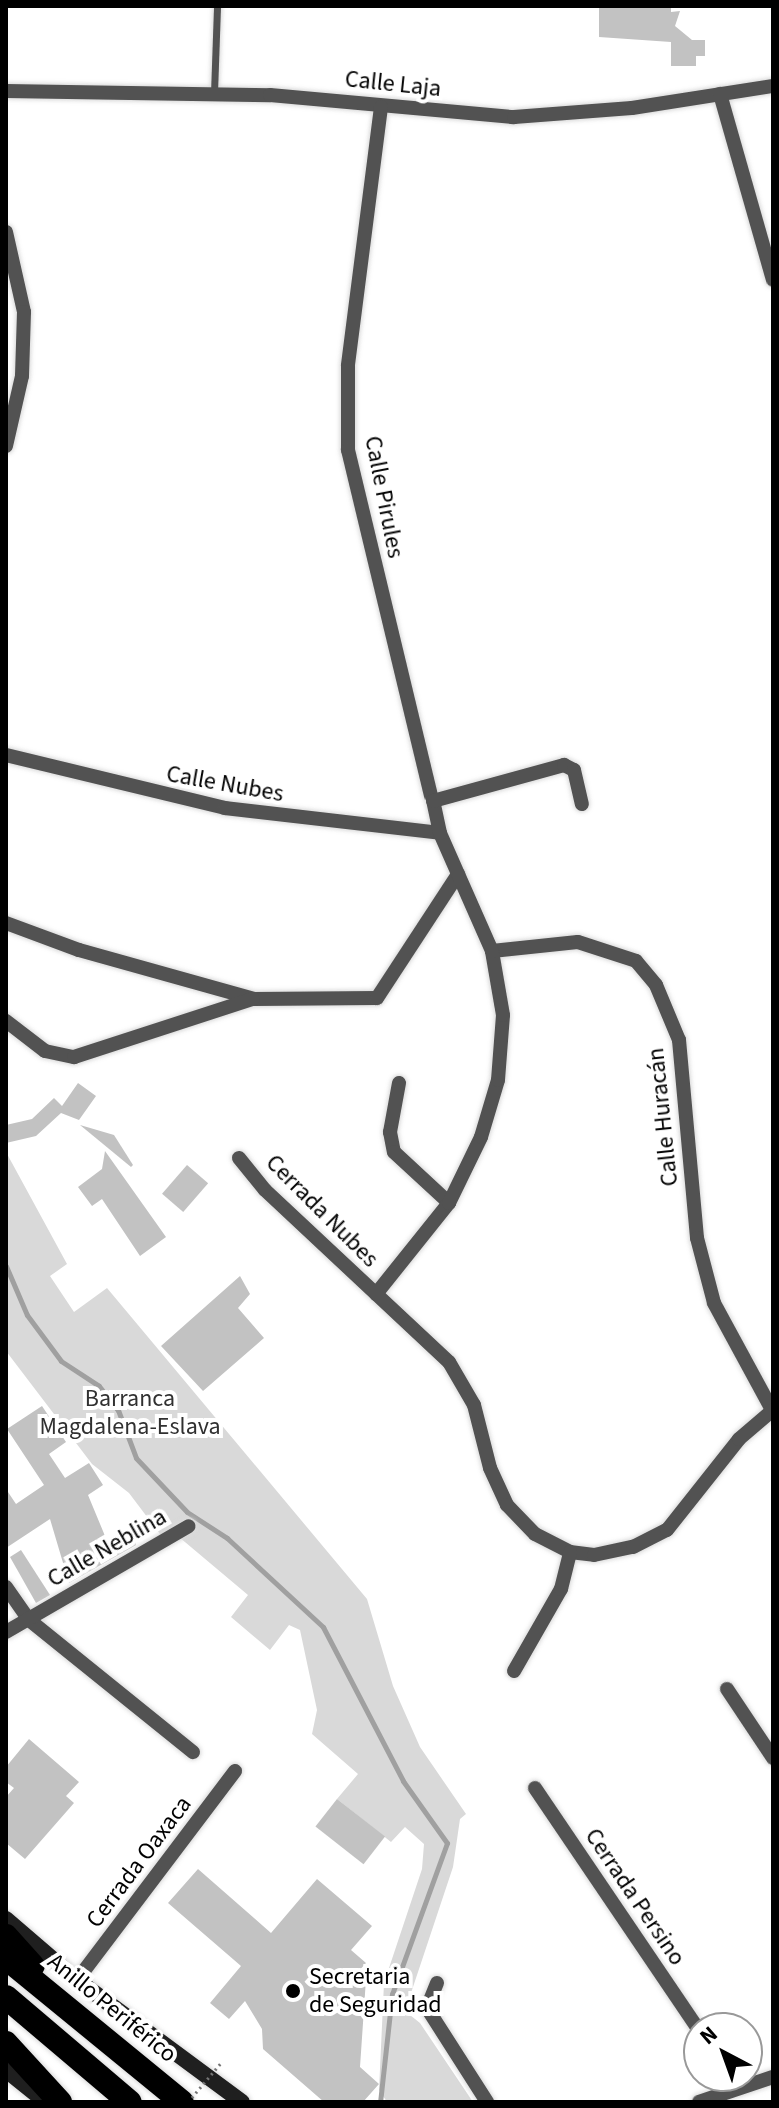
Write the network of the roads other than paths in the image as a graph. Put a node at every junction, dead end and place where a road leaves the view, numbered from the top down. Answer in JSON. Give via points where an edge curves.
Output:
{"nodes":[{"id":1,"x":217,"y":6,"type":"edge"},
{"id":2,"x":773,"y":86,"type":"edge"},
{"id":3,"x":6,"y":91,"type":"edge"},
{"id":4,"x":214,"y":93,"type":"junction"},
{"id":5,"x":720,"y":94,"type":"junction"},
{"id":6,"x":381,"y":107,"type":"junction"},
{"id":7,"x":6,"y":232,"type":"edge"},
{"id":8,"x":773,"y":280,"type":"edge"},
{"id":9,"x":24,"y":312,"type":"junction"},
{"id":10,"x":6,"y":315,"type":"edge"},
{"id":11,"x":6,"y":446,"type":"edge"},
{"id":12,"x":6,"y":755,"type":"edge"},
{"id":13,"x":432,"y":798,"type":"junction"},
{"id":14,"x":582,"y":804,"type":"dead end"},
{"id":15,"x":440,"y":833,"type":"junction"},
{"id":16,"x":458,"y":874,"type":"junction"},
{"id":17,"x":6,"y":923,"type":"edge"},
{"id":18,"x":492,"y":951,"type":"junction"},
{"id":19,"x":254,"y":999,"type":"junction"},
{"id":20,"x":6,"y":1021,"type":"edge"},
{"id":21,"x":399,"y":1083,"type":"dead end"},
{"id":22,"x":239,"y":1158,"type":"dead end"},
{"id":23,"x":449,"y":1203,"type":"junction"},
{"id":24,"x":376,"y":1294,"type":"junction"},
{"id":25,"x":772,"y":1410,"type":"edge"},
{"id":26,"x":189,"y":1526,"type":"dead end"},
{"id":27,"x":570,"y":1552,"type":"junction"},
{"id":28,"x":6,"y":1587,"type":"edge"},
{"id":29,"x":28,"y":1619,"type":"junction"},
{"id":30,"x":6,"y":1632,"type":"edge"},
{"id":31,"x":514,"y":1671,"type":"dead end"},
{"id":32,"x":727,"y":1689,"type":"dead end"},
{"id":33,"x":193,"y":1752,"type":"dead end"},
{"id":34,"x":773,"y":1758,"type":"edge"},
{"id":35,"x":235,"y":1771,"type":"dead end"},
{"id":36,"x":535,"y":1788,"type":"dead end"},
{"id":37,"x":6,"y":1919,"type":"edge"},
{"id":38,"x":6,"y":1936,"type":"edge"},
{"id":39,"x":6,"y":1958,"type":"edge"},
{"id":40,"x":6,"y":1976,"type":"edge"},
{"id":41,"x":77,"y":1980,"type":"junction"},
{"id":42,"x":437,"y":1983,"type":"dead end"},
{"id":43,"x":6,"y":1997,"type":"edge"},
{"id":44,"x":687,"y":2012,"type":"edge"},
{"id":45,"x":6,"y":2015,"type":"edge"},
{"id":46,"x":83,"y":2021,"type":"junction"},
{"id":47,"x":6,"y":2043,"type":"edge"},
{"id":48,"x":6,"y":2070,"type":"edge"},
{"id":49,"x":717,"y":2092,"type":"edge"},
{"id":50,"x":46,"y":2102,"type":"edge"},
{"id":51,"x":60,"y":2102,"type":"edge"},
{"id":52,"x":109,"y":2102,"type":"edge"},
{"id":53,"x":130,"y":2102,"type":"edge"},
{"id":54,"x":161,"y":2102,"type":"edge"},
{"id":55,"x":182,"y":2102,"type":"edge"},
{"id":56,"x":242,"y":2102,"type":"edge"},
{"id":57,"x":487,"y":2102,"type":"edge"},
{"id":58,"x":699,"y":2102,"type":"edge"}],
"edges":[{"from":1,"to":4,"type":"lane"},
{"from":2,"to":5,"type":"street","name":"Calle Laja"},
{"from":3,"to":4,"type":"street","name":"Calle Laja"},
{"from":4,"to":6,"type":"street","name":"Calle Laja"},
{"from":5,"to":6,"type":"street","name":"Calle Laja","via":[[632,108],[514,117]]},
{"from":5,"to":8,"type":"street"},
{"from":6,"to":13,"type":"street","name":"Calle Pirules","via":[[348,366],[348,450]]},
{"from":7,"to":9,"type":"street"},
{"from":9,"to":10,"type":"street"},
{"from":9,"to":11,"type":"street","via":[[22,376]]},
{"from":12,"to":15,"type":"street","name":"Calle Nubes","via":[[225,808]]},
{"from":13,"to":14,"type":"street","via":[[564,765],[574,770]]},
{"from":13,"to":15,"type":"street","name":"Calle Pirules"},
{"from":15,"to":16,"type":"street","name":"Calle Pirules"},
{"from":16,"to":18,"type":"street","name":"Calle Pirules"},
{"from":16,"to":19,"type":"street","via":[[377,998]]},
{"from":17,"to":19,"type":"street","via":[[79,950]]},
{"from":18,"to":23,"type":"street","name":"Calle Pirules","via":[[503,1015],[498,1080],[481,1137]]},
{"from":18,"to":25,"type":"street","name":"Calle Huracán","via":[[578,942],[636,961],[656,985],[679,1040],[697,1238],[714,1303]]},
{"from":19,"to":20,"type":"street","via":[[74,1057],[45,1051]]},
{"from":21,"to":23,"type":"street","via":[[390,1132],[394,1152]]},
{"from":22,"to":24,"type":"street","name":"Cerrada Nubes","via":[[265,1190]]},
{"from":23,"to":24,"type":"street","name":"Calle Pirules"},
{"from":24,"to":27,"type":"street","name":"Cerrada Nubes","via":[[419,1330],[459,1376],[507,1505],[535,1534]]},
{"from":25,"to":27,"type":"street","via":[[739,1439],[667,1530],[633,1547],[594,1555]]},
{"from":26,"to":29,"type":"street","name":"Calle Neblina"},
{"from":27,"to":31,"type":"street","via":[[561,1589]]},
{"from":28,"to":29,"type":"street"},
{"from":29,"to":30,"type":"street","name":"Calle Neblina"},
{"from":29,"to":33,"type":"street"},
{"from":32,"to":34,"type":"street"},
{"from":35,"to":41,"type":"street","name":"Cerrada Oaxaca"},
{"from":36,"to":44,"type":"street","name":"Cerrada Persino"},
{"from":37,"to":41,"type":"main road"},
{"from":38,"to":46,"type":"highway"},
{"from":39,"to":46,"type":"highway","name":"Anillo Periférico"},
{"from":40,"to":54,"type":"highway"},
{"from":41,"to":56,"type":"main road"},
{"from":42,"to":57,"type":"street","via":[[427,2008]]},
{"from":43,"to":53,"type":"highway"},
{"from":45,"to":52,"type":"highway"},
{"from":46,"to":55,"type":"highway","name":"Anillo Periférico"},
{"from":47,"to":51,"type":"highway"},
{"from":48,"to":50,"type":"main road"},
{"from":49,"to":58,"type":"street"}]}
